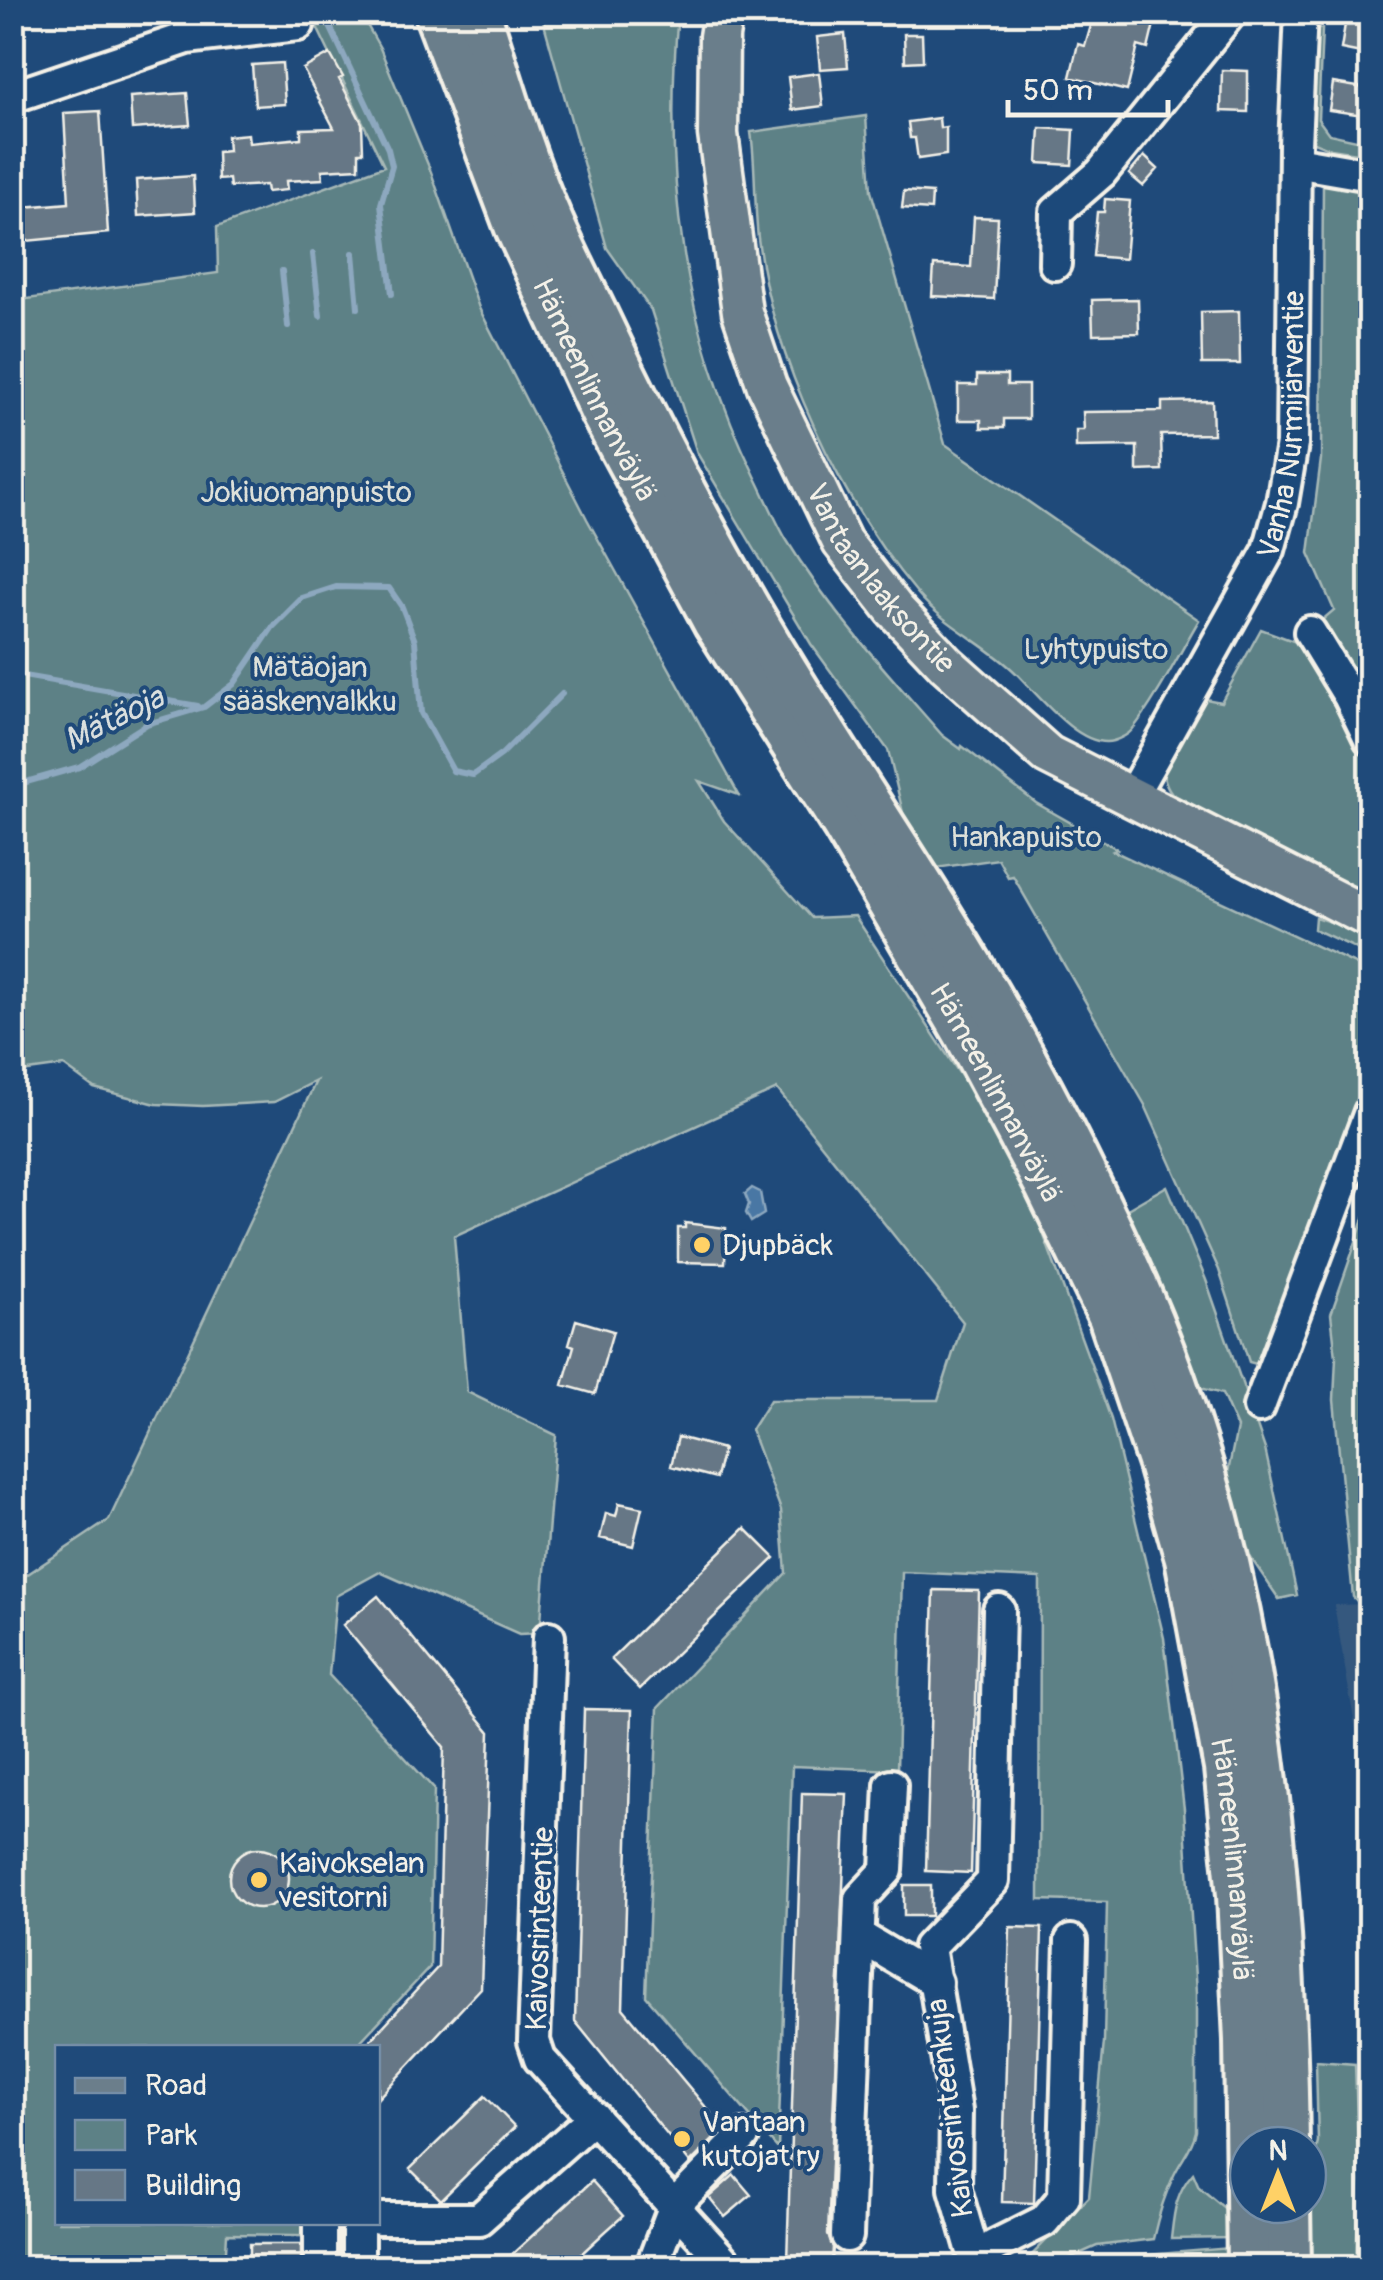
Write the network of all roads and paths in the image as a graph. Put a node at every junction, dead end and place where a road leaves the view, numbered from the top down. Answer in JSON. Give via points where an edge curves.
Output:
{"nodes":[{"id":1,"x":412,"y":12,"type":"edge"},
{"id":2,"x":436,"y":12,"type":"edge"},
{"id":3,"x":722,"y":12,"type":"edge"},
{"id":4,"x":1231,"y":12,"type":"edge"},
{"id":5,"x":1300,"y":12,"type":"edge"},
{"id":6,"x":298,"y":25,"type":"dead end"},
{"id":7,"x":473,"y":36,"type":"edge"},
{"id":8,"x":12,"y":96,"type":"edge"},
{"id":9,"x":1296,"y":162,"type":"junction"},
{"id":10,"x":1370,"y":175,"type":"edge"},
{"id":11,"x":517,"y":228,"type":"junction"},
{"id":12,"x":1055,"y":264,"type":"dead end"},
{"id":13,"x":1310,"y":632,"type":"dead end"},
{"id":14,"x":1370,"y":739,"type":"edge"},
{"id":15,"x":1130,"y":799,"type":"junction"},
{"id":16,"x":1370,"y":918,"type":"edge"},
{"id":17,"x":1370,"y":1112,"type":"edge"},
{"id":18,"x":1259,"y":1406,"type":"dead end"},
{"id":19,"x":999,"y":1610,"type":"dead end"},
{"id":20,"x":550,"y":1637,"type":"dead end"},
{"id":21,"x":891,"y":1785,"type":"dead end"},
{"id":22,"x":858,"y":1936,"type":"junction"},
{"id":23,"x":1071,"y":1942,"type":"dead end"},
{"id":24,"x":936,"y":1982,"type":"junction"},
{"id":25,"x":594,"y":2117,"type":"junction"},
{"id":26,"x":1287,"y":2125,"type":"edge"},
{"id":27,"x":743,"y":2136,"type":"dead end"},
{"id":28,"x":675,"y":2205,"type":"junction"},
{"id":29,"x":380,"y":2218,"type":"edge"},
{"id":30,"x":320,"y":2225,"type":"edge"},
{"id":31,"x":358,"y":2225,"type":"edge"},
{"id":32,"x":847,"y":2236,"type":"dead end"},
{"id":33,"x":1273,"y":2244,"type":"edge"},
{"id":34,"x":975,"y":2265,"type":"edge"},
{"id":35,"x":320,"y":2268,"type":"edge"},
{"id":36,"x":358,"y":2268,"type":"edge"},
{"id":37,"x":651,"y":2268,"type":"edge"},
{"id":38,"x":730,"y":2268,"type":"edge"}],
"edges":[{"from":1,"to":11,"type":"highway"},
{"from":2,"to":7,"type":"highway","name":"Hämeenlinnanväylä"},
{"from":3,"to":15,"type":"main road","name":"Vantaanlaaksontie","via":[[718,134],[742,312],[767,386],[842,542],[895,610],[1000,715],[1048,755]]},
{"from":4,"to":12,"type":"street","via":[[1100,173],[1056,212]]},
{"from":5,"to":9,"type":"street","name":"Vanha Nurmijärventie"},
{"from":6,"to":8,"type":"street","via":[[188,38]]},
{"from":7,"to":11,"type":"highway","name":"Hämeenlinnanväylä"},
{"from":7,"to":26,"type":"highway","name":"Hämeenlinnanväylä","via":[[636,400],[747,606],[1002,1018],[1140,1296],[1197,1448],[1247,1647],[1277,1886]]},
{"from":9,"to":10,"type":"street"},
{"from":9,"to":15,"type":"street","name":"Vanha Nurmijärventie","via":[[1292,444],[1278,520],[1269,550]]},
{"from":11,"to":33,"type":"highway","name":"Hämeenlinnanväylä","via":[[603,414],[715,622],[967,1036],[1110,1316],[1188,1558],[1226,1768],[1246,2040]]},
{"from":13,"to":14,"type":"street"},
{"from":15,"to":16,"type":"main road","name":"Vantaanlaaksontie"},
{"from":17,"to":18,"type":"street"},
{"from":19,"to":24,"type":"street","name":"Kaivosrinteenkuja","via":[[993,1881],[929,1947]]},
{"from":20,"to":25,"type":"street","name":"Kaivosrinteentie","via":[[534,2041],[540,2059]]},
{"from":21,"to":22,"type":"street","via":[[887,1870],[860,1898]]},
{"from":22,"to":24,"type":"street"},
{"from":22,"to":32,"type":"street"},
{"from":23,"to":34,"type":"street","via":[[1064,2197],[1044,2221],[994,2246]]},
{"from":24,"to":34,"type":"street","name":"Kaivosrinteenkuja","via":[[956,2111],[955,2189]]},
{"from":25,"to":28,"type":"street","name":"Kaivosrinteentie"},
{"from":25,"to":29,"type":"street","via":[[478,2219]]},
{"from":27,"to":28,"type":"street"},
{"from":28,"to":37,"type":"street"},
{"from":28,"to":38,"type":"street","name":"Kaivosrinteentie"},
{"from":30,"to":35,"type":"street"},
{"from":31,"to":36,"type":"street"}]}
